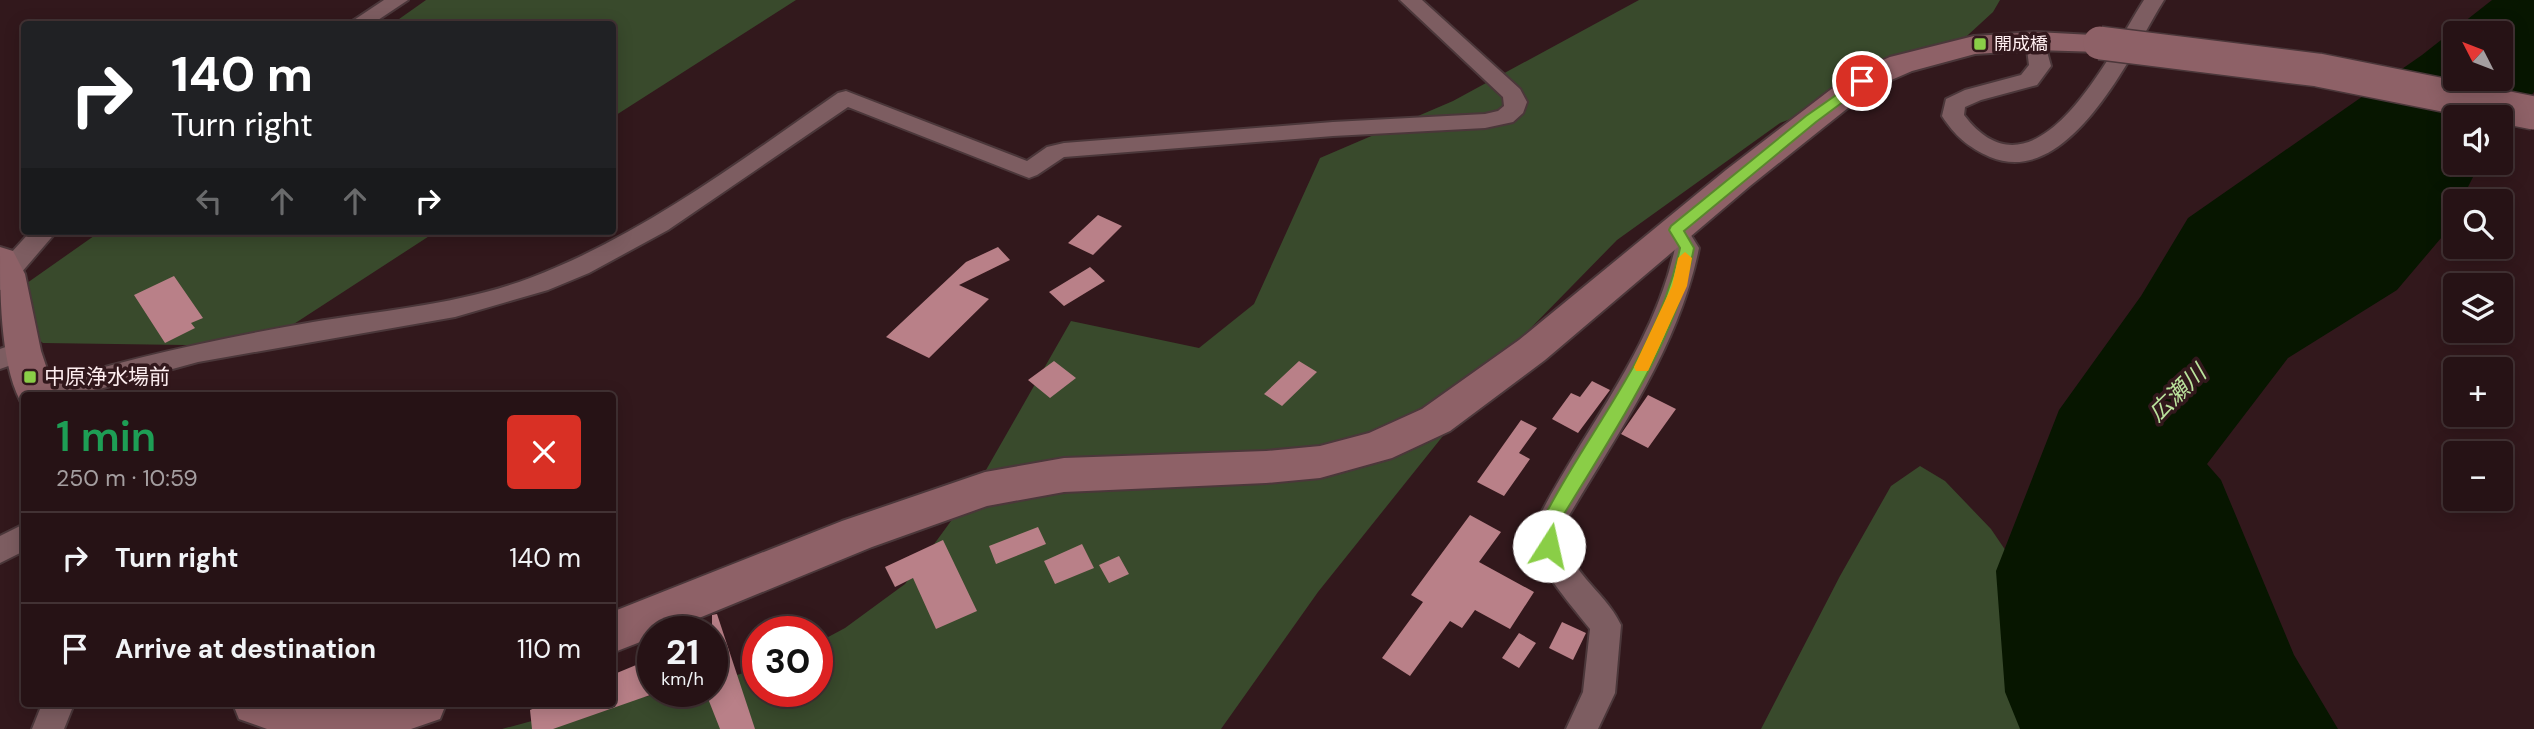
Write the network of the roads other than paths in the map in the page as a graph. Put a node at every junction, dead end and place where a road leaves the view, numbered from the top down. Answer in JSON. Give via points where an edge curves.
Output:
{"nodes":[{"id":1,"x":398,"y":0,"type":"edge"},
{"id":2,"x":1410,"y":0,"type":"edge"},
{"id":3,"x":2154,"y":0,"type":"edge"},
{"id":4,"x":363,"y":21,"type":"edge"},
{"id":5,"x":2036,"y":41,"type":"junction"},
{"id":6,"x":2534,"y":113,"type":"edge"},
{"id":7,"x":1676,"y":230,"type":"junction"},
{"id":8,"x":41,"y":235,"type":"edge"},
{"id":9,"x":2,"y":272,"type":"edge"},
{"id":10,"x":11,"y":355,"type":"edge"},
{"id":11,"x":35,"y":392,"type":"edge"},
{"id":12,"x":52,"y":392,"type":"edge"},
{"id":13,"x":21,"y":538,"type":"edge"},
{"id":14,"x":0,"y":551,"type":"edge"},
{"id":15,"x":616,"y":631,"type":"edge"},
{"id":16,"x":57,"y":707,"type":"edge"},
{"id":17,"x":269,"y":707,"type":"edge"},
{"id":18,"x":412,"y":707,"type":"edge"},
{"id":19,"x":48,"y":729,"type":"edge"},
{"id":20,"x":1582,"y":729,"type":"edge"}],
"edges":[{"from":1,"to":4,"type":"street"},
{"from":2,"to":12,"type":"street","via":[[1512,94],[1516,108],[1505,117],[1485,121],[1063,150],[1029,170],[846,98],[646,232],[536,285],[463,304],[162,361]]},
{"from":3,"to":5,"type":"street","via":[[2071,126],[2024,154],[1982,144],[1953,116],[1954,104],[2029,80],[2039,66]]},
{"from":5,"to":6,"type":"street","bridge":true,"via":[[2250,59]]},
{"from":5,"to":7,"type":"street","via":[[1933,53],[1862,81]]},
{"from":7,"to":15,"type":"street","via":[[1532,350],[1436,420],[1378,447],[1320,462],[1064,475],[985,489],[857,534]]},
{"from":7,"to":20,"type":"street","via":[[1687,248],[1679,286],[1616,416],[1549,523],[1549,546],[1571,583],[1606,625],[1599,693]]},
{"from":8,"to":9,"type":"street"},
{"from":9,"to":10,"type":"street","via":[[22,342]]},
{"from":10,"to":11,"type":"street"},
{"from":13,"to":14,"type":"street"},
{"from":16,"to":19,"type":"street"},
{"from":17,"to":18,"type":"street","via":[[318,718],[368,719]]}]}
